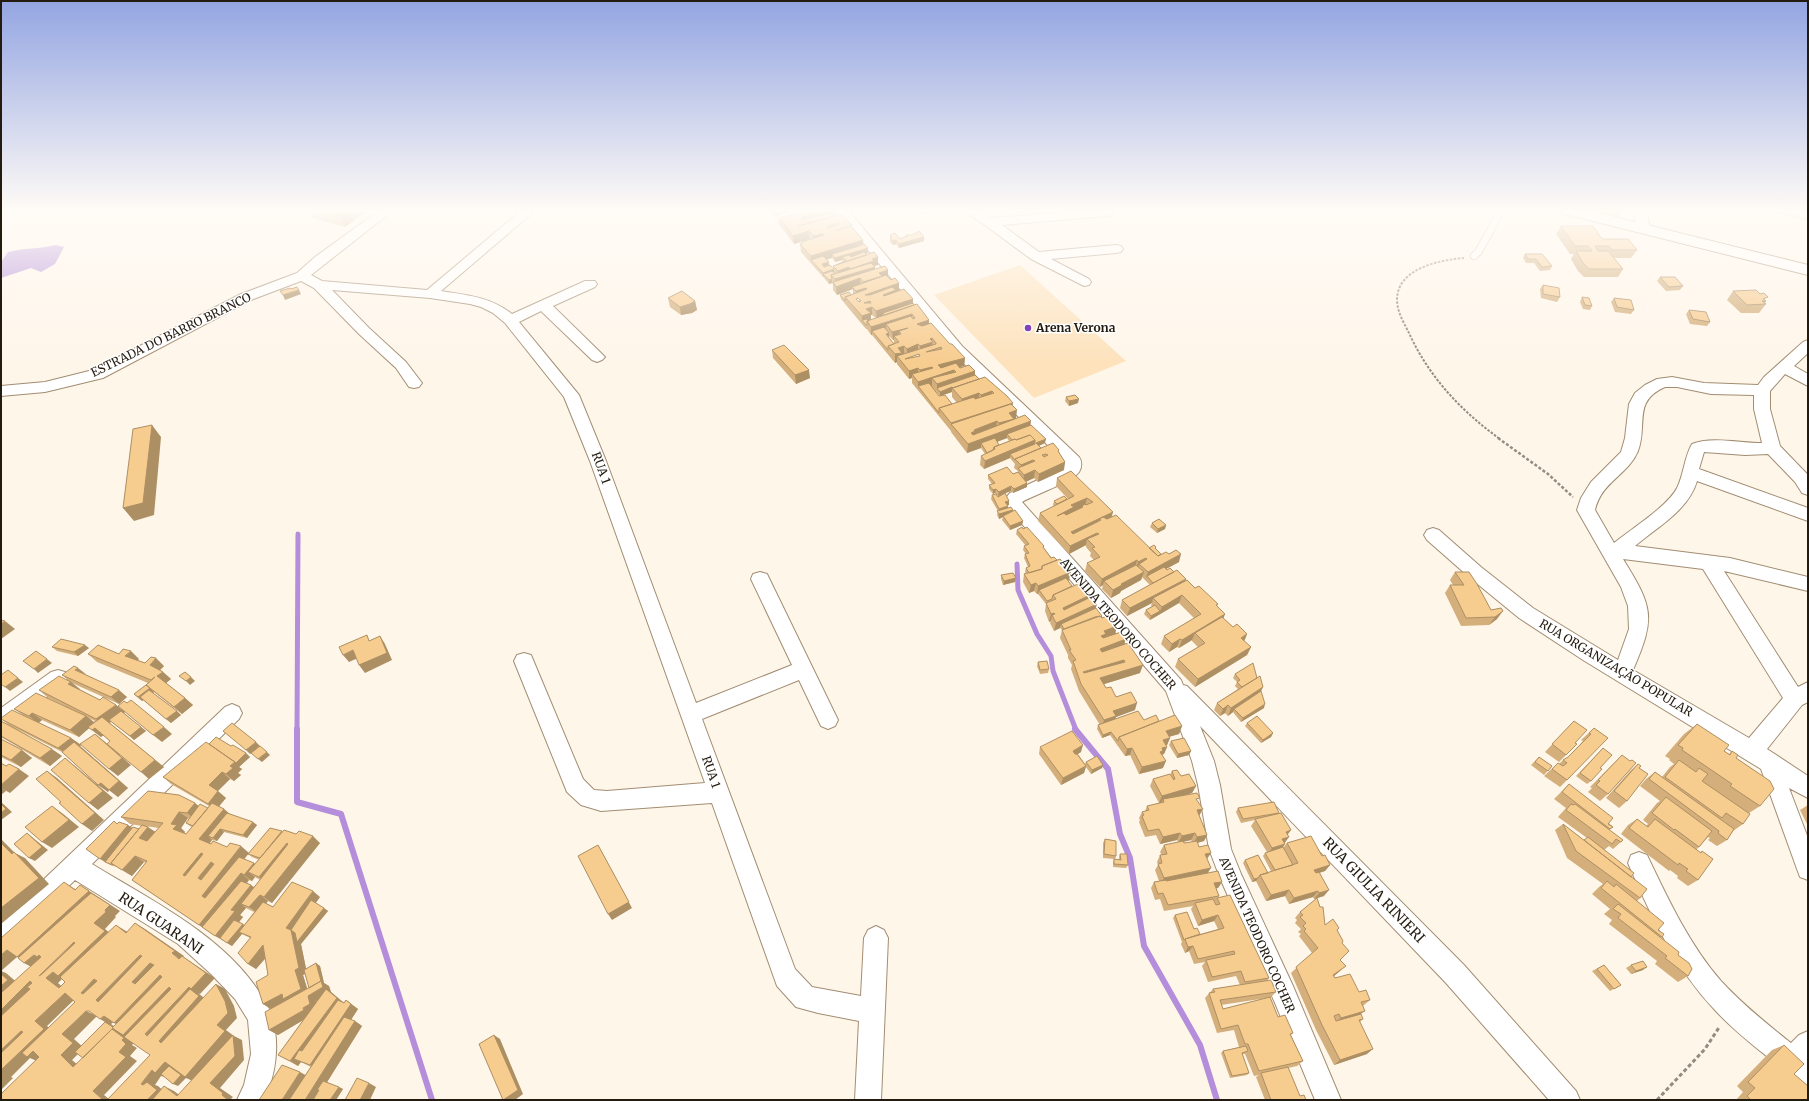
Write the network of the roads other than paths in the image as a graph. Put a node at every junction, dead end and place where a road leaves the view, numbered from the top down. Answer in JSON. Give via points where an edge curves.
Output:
{"nodes":[{"id":1,"x":320,"y":260,"type":"edge"},
{"id":2,"x":470,"y":260,"type":"edge"},
{"id":3,"x":883,"y":260,"type":"edge"},
{"id":4,"x":1044,"y":260,"type":"edge"},
{"id":5,"x":1770,"y":260,"type":"edge"},
{"id":6,"x":1808,"y":270,"type":"edge"},
{"id":7,"x":302,"y":276,"type":"junction"},
{"id":8,"x":1084,"y":282,"type":"dead end"},
{"id":9,"x":590,"y":284,"type":"dead end"},
{"id":10,"x":318,"y":285,"type":"junction"},
{"id":11,"x":430,"y":294,"type":"junction"},
{"id":12,"x":543,"y":305,"type":"junction"},
{"id":13,"x":510,"y":320,"type":"junction"},
{"id":14,"x":1808,"y":345,"type":"edge"},
{"id":15,"x":597,"y":357,"type":"dead end"},
{"id":16,"x":1786,"y":368,"type":"junction"},
{"id":17,"x":1808,"y":381,"type":"edge"},
{"id":18,"x":414,"y":383,"type":"dead end"},
{"id":19,"x":1762,"y":390,"type":"junction"},
{"id":20,"x":1,"y":391,"type":"edge"},
{"id":21,"x":1772,"y":448,"type":"junction"},
{"id":22,"x":1691,"y":472,"type":"junction"},
{"id":23,"x":1808,"y":489,"type":"edge"},
{"id":24,"x":1808,"y":515,"type":"edge"},
{"id":25,"x":1433,"y":535,"type":"dead end"},
{"id":26,"x":1614,"y":553,"type":"junction"},
{"id":27,"x":1708,"y":562,"type":"junction"},
{"id":28,"x":760,"y":579,"type":"dead end"},
{"id":29,"x":1808,"y":584,"type":"edge"},
{"id":30,"x":524,"y":661,"type":"dead end"},
{"id":31,"x":804,"y":669,"type":"junction"},
{"id":32,"x":1622,"y":673,"type":"junction"},
{"id":33,"x":58,"y":678,"type":"edge"},
{"id":34,"x":1174,"y":686,"type":"junction"},
{"id":35,"x":1802,"y":695,"type":"edge"},
{"id":36,"x":232,"y":713,"type":"dead end"},
{"id":37,"x":691,"y":714,"type":"junction"},
{"id":38,"x":1,"y":720,"type":"edge"},
{"id":39,"x":828,"y":720,"type":"dead end"},
{"id":40,"x":1217,"y":728,"type":"junction"},
{"id":41,"x":1195,"y":739,"type":"junction"},
{"id":42,"x":1761,"y":756,"type":"junction"},
{"id":43,"x":1808,"y":788,"type":"edge"},
{"id":44,"x":718,"y":792,"type":"junction"},
{"id":45,"x":1639,"y":863,"type":"dead end"},
{"id":46,"x":74,"y":866,"type":"junction"},
{"id":47,"x":1808,"y":869,"type":"edge"},
{"id":48,"x":1,"y":936,"type":"edge"},
{"id":49,"x":876,"y":938,"type":"dead end"},
{"id":50,"x":871,"y":1010,"type":"junction"},
{"id":51,"x":1803,"y":1060,"type":"edge"},
{"id":52,"x":250,"y":1100,"type":"edge"},
{"id":53,"x":868,"y":1100,"type":"edge"},
{"id":54,"x":1328,"y":1100,"type":"edge"},
{"id":55,"x":1567,"y":1100,"type":"edge"}],
"edges":[{"from":1,"to":7,"type":"street","name":"ESTRADA DO BARRO BRANCO"},
{"from":2,"to":11,"type":"street"},
{"from":3,"to":34,"type":"street","name":"AVENIDA TEODORO COCHER","via":[[957,349],[1069,457],[1074,465],[1072,469],[1016,496],[1013,503]]},
{"from":4,"to":8,"type":"street"},
{"from":5,"to":6,"type":"street"},
{"from":7,"to":10,"type":"street","name":"RUA 1"},
{"from":7,"to":20,"type":"street","name":"ESTRADA DO BARRO BRANCO","via":[[209,315],[98,374],[45,387]]},
{"from":9,"to":12,"type":"street"},
{"from":10,"to":11,"type":"street","name":"RUA 1"},
{"from":10,"to":18,"type":"street","via":[[401,365]]},
{"from":11,"to":13,"type":"street","name":"RUA 1","via":[[486,304]]},
{"from":12,"to":13,"type":"street"},
{"from":12,"to":15,"type":"street"},
{"from":13,"to":37,"type":"street","name":"RUA 1","via":[[571,395],[581,416]]},
{"from":14,"to":16,"type":"street"},
{"from":16,"to":17,"type":"street"},
{"from":16,"to":19,"type":"street"},
{"from":19,"to":21,"type":"street","via":[[1762,409]]},
{"from":19,"to":26,"type":"street","via":[[1705,388],[1663,383],[1642,395],[1637,404],[1634,434],[1626,458],[1592,493],[1586,510]]},
{"from":21,"to":22,"type":"street","via":[[1703,446],[1696,451]]},
{"from":21,"to":23,"type":"street"},
{"from":22,"to":24,"type":"street"},
{"from":22,"to":26,"type":"street","via":[[1677,501],[1659,519]]},
{"from":25,"to":32,"type":"street","name":"RUA ORGANIZAÇÃO POPULAR","via":[[1526,613]]},
{"from":26,"to":27,"type":"street"},
{"from":26,"to":32,"type":"street","via":[[1640,614],[1636,639]]},
{"from":27,"to":29,"type":"street"},
{"from":27,"to":35,"type":"street"},
{"from":28,"to":31,"type":"street"},
{"from":30,"to":44,"type":"street","via":[[575,785],[584,796],[594,801],[607,801]]},
{"from":31,"to":37,"type":"street"},
{"from":31,"to":39,"type":"street"},
{"from":32,"to":42,"type":"street","name":"RUA ORGANIZAÇÃO POPULAR"},
{"from":33,"to":38,"type":"street"},
{"from":34,"to":40,"type":"street","name":"RUA GIULIA RINIERI"},
{"from":34,"to":41,"type":"street","name":"AVENIDA TEODORO COCHER"},
{"from":35,"to":42,"type":"street"},
{"from":36,"to":46,"type":"street"},
{"from":37,"to":44,"type":"street","name":"RUA 1"},
{"from":40,"to":41,"type":"street"},
{"from":40,"to":55,"type":"street","name":"RUA GIULIA RINIERI","via":[[1455,974]]},
{"from":41,"to":54,"type":"street","name":"AVENIDA TEODORO COCHER","via":[[1209,786],[1220,849],[1228,871]]},
{"from":42,"to":43,"type":"street","name":"RUA ORGANIZAÇÃO POPULAR"},
{"from":42,"to":47,"type":"street"},
{"from":44,"to":50,"type":"street","name":"RUA 1","via":[[784,971],[795,989],[804,998]]},
{"from":45,"to":51,"type":"street","via":[[1693,965],[1713,990],[1733,1011]]},
{"from":46,"to":48,"type":"street"},
{"from":46,"to":52,"type":"street","name":"RUA GUARANI","via":[[186,936],[244,990],[260,1017],[264,1054],[256,1088]]},
{"from":49,"to":50,"type":"street"},
{"from":50,"to":53,"type":"street"}]}
